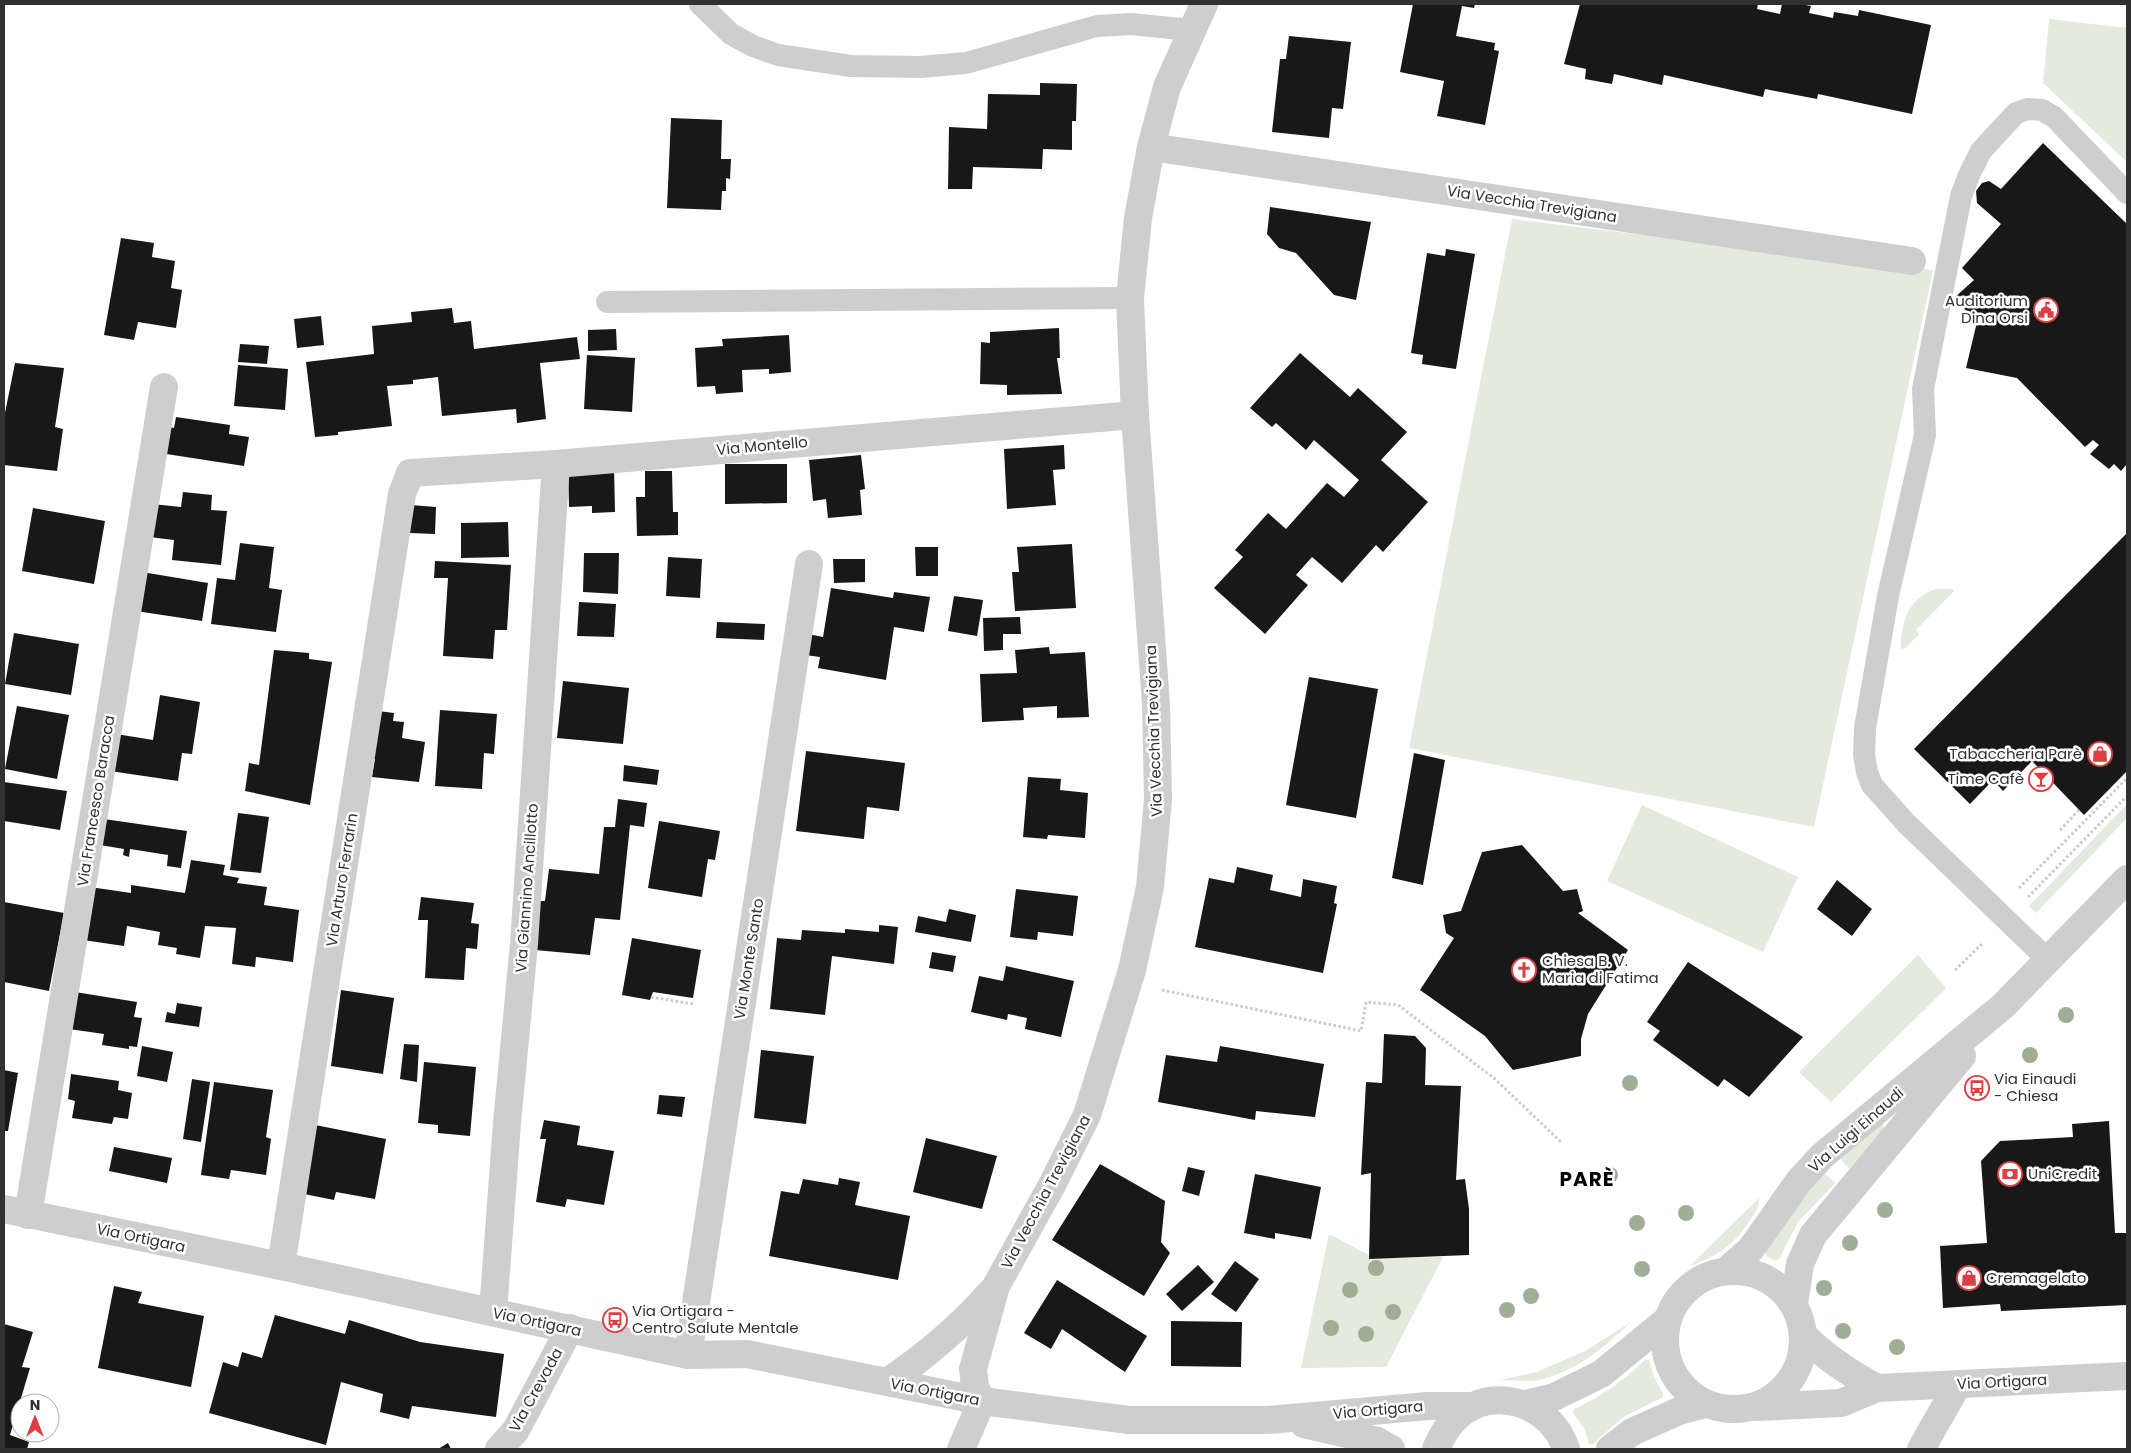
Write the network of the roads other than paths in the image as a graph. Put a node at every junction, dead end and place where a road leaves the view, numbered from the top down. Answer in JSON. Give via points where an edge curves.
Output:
{"nodes":[{"id":1,"x":700,"y":4,"type":"edge"},
{"id":2,"x":1204,"y":4,"type":"edge"},
{"id":3,"x":1191,"y":30,"type":"junction"},
{"id":4,"x":1152,"y":147,"type":"junction"},
{"id":5,"x":2127,"y":193,"type":"edge"},
{"id":6,"x":1912,"y":261,"type":"dead end"},
{"id":7,"x":1130,"y":298,"type":"junction"},
{"id":8,"x":607,"y":302,"type":"dead end"},
{"id":9,"x":164,"y":387,"type":"dead end"},
{"id":10,"x":1135,"y":415,"type":"junction"},
{"id":11,"x":556,"y":464,"type":"junction"},
{"id":12,"x":402,"y":494,"type":"joint"},
{"id":13,"x":809,"y":564,"type":"dead end"},
{"id":14,"x":2127,"y":879,"type":"edge"},
{"id":15,"x":2048,"y":960,"type":"junction"},
{"id":16,"x":2003,"y":1006,"type":"junction"},
{"id":17,"x":16,"y":1212,"type":"edge"},
{"id":18,"x":281,"y":1266,"type":"junction"},
{"id":19,"x":1727,"y":1270,"type":"junction"},
{"id":20,"x":996,"y":1286,"type":"junction"},
{"id":21,"x":1794,"y":1304,"type":"junction"},
{"id":22,"x":493,"y":1312,"type":"junction"},
{"id":23,"x":1667,"y":1320,"type":"junction"},
{"id":24,"x":570,"y":1328,"type":"junction"},
{"id":25,"x":1804,"y":1336,"type":"junction"},
{"id":26,"x":688,"y":1355,"type":"junction"},
{"id":27,"x":2127,"y":1376,"type":"edge"},
{"id":28,"x":886,"y":1382,"type":"junction"},
{"id":29,"x":1958,"y":1384,"type":"junction"},
{"id":30,"x":1877,"y":1388,"type":"junction"},
{"id":31,"x":982,"y":1401,"type":"junction"},
{"id":32,"x":1526,"y":1404,"type":"junction"},
{"id":33,"x":1705,"y":1404,"type":"junction"},
{"id":34,"x":1473,"y":1406,"type":"junction"},
{"id":35,"x":1751,"y":1408,"type":"junction"},
{"id":36,"x":1283,"y":1419,"type":"junction"},
{"id":37,"x":499,"y":1449,"type":"edge"},
{"id":38,"x":961,"y":1449,"type":"edge"},
{"id":39,"x":1391,"y":1449,"type":"edge"},
{"id":40,"x":1436,"y":1449,"type":"edge"},
{"id":41,"x":1566,"y":1449,"type":"edge"},
{"id":42,"x":1610,"y":1449,"type":"edge"},
{"id":43,"x":1921,"y":1449,"type":"edge"}],
"edges":[{"from":1,"to":3,"type":"lane","via":[[731,34],[753,46],[778,56],[851,66],[920,68],[966,63],[1097,26],[1131,24]]},
{"from":2,"to":3,"type":"street","name":"Via Vecchia Trevigiana"},
{"from":3,"to":4,"type":"street","name":"Via Vecchia Trevigiana","via":[[1167,87]]},
{"from":4,"to":6,"type":"street","name":"Via Vecchia Trevigiana"},
{"from":4,"to":7,"type":"street","name":"Via Vecchia Trevigiana","via":[[1138,218]]},
{"from":5,"to":15,"type":"lane","via":[[2054,117],[2042,110],[2028,109],[2016,113],[1981,151],[1964,189],[1923,389],[1925,435],[1888,596],[1864,728],[1864,756],[1872,785],[1906,823]]},
{"from":7,"to":8,"type":"lane"},
{"from":7,"to":10,"type":"street","name":"Via Vecchia Trevigiana"},
{"from":9,"to":17,"type":"street","name":"Via Francesco Baracca"},
{"from":10,"to":11,"type":"street","name":"Via Montello"},
{"from":10,"to":20,"type":"street","name":"Via Vecchia Trevigiana","via":[[1156,704],[1158,799],[1150,887],[1132,970],[1087,1115]]},
{"from":11,"to":12,"type":"street","name":"Via Montello","via":[[410,473]]},
{"from":11,"to":22,"type":"street","name":"Via Giannino Ancillotto","via":[[524,935]]},
{"from":12,"to":18,"type":"street","name":"Via Arturo Ferrarin"},
{"from":13,"to":26,"type":"street","name":"Via Monte Santo"},
{"from":14,"to":15,"type":"street","name":"Via Luigi Einaudi"},
{"from":15,"to":16,"type":"street","name":"Via Luigi Einaudi"},
{"from":16,"to":19,"type":"street","name":"Via Luigi Einaudi","via":[[1822,1156],[1798,1181],[1751,1249]]},
{"from":16,"to":21,"type":"street","name":"Via Luigi Einaudi","via":[[1813,1235],[1800,1264]]},
{"from":17,"to":18,"type":"street","name":"Via Ortigara"},
{"from":18,"to":22,"type":"street","name":"Via Ortigara"},
{"from":19,"to":21,"type":"street","name":"Via Luigi Einaudi","via":[[1767,1278]]},
{"from":19,"to":23,"type":"street","name":"Via Luigi Einaudi","via":[[1707,1275],[1690,1286],[1676,1301]]},
{"from":20,"to":28,"type":"street","name":"Via Vecchia Trevigiana","via":[[958,1328],[920,1360]]},
{"from":20,"to":31,"type":"street","name":"Via Vecchia Trevigiana","via":[[973,1369],[975,1387]]},
{"from":21,"to":25,"type":"street","name":"Via Luigi Einaudi"},
{"from":22,"to":24,"type":"street","name":"Via Ortigara"},
{"from":23,"to":32,"type":"street","name":"Via Luigi Einaudi","via":[[1600,1374],[1554,1397]]},
{"from":23,"to":33,"type":"street","name":"Via Luigi Einaudi","via":[[1664,1339],[1666,1359],[1675,1377]]},
{"from":24,"to":26,"type":"street","name":"Via Ortigara"},
{"from":24,"to":37,"type":"street","name":"Via Crevada","via":[[516,1430]]},
{"from":25,"to":30,"type":"street","via":[[1824,1355]]},
{"from":25,"to":35,"type":"street","name":"Via Luigi Einaudi","via":[[1802,1356],[1795,1375],[1782,1391]]},
{"from":26,"to":28,"type":"street","name":"Via Ortigara","via":[[747,1354]]},
{"from":27,"to":29,"type":"street","name":"Via Ortigara"},
{"from":28,"to":31,"type":"street","name":"Via Ortigara"},
{"from":29,"to":30,"type":"street","name":"Via Ortigara"},
{"from":29,"to":43,"type":"street"},
{"from":30,"to":35,"type":"street","name":"Via Ortigara","via":[[1841,1403]]},
{"from":31,"to":36,"type":"street","name":"Via Ortigara","via":[[1129,1420]]},
{"from":31,"to":38,"type":"street"},
{"from":32,"to":34,"type":"street","name":"Via Luigi Einaudi","via":[[1508,1400]]},
{"from":32,"to":41,"type":"street","name":"Via Luigi Einaudi","via":[[1543,1414],[1557,1429]]},
{"from":33,"to":35,"type":"street","name":"Via Luigi Einaudi","via":[[1735,1410]]},
{"from":33,"to":42,"type":"street","name":"Via Luigi Einaudi","via":[[1679,1411],[1632,1432]]},
{"from":34,"to":36,"type":"street","name":"Via Ortigara","via":[[1428,1406]]},
{"from":34,"to":40,"type":"street","name":"Via Luigi Einaudi","via":[[1457,1416],[1444,1431]]},
{"from":36,"to":39,"type":"street","name":"Via Ortigara","via":[[1377,1442]]}]}
